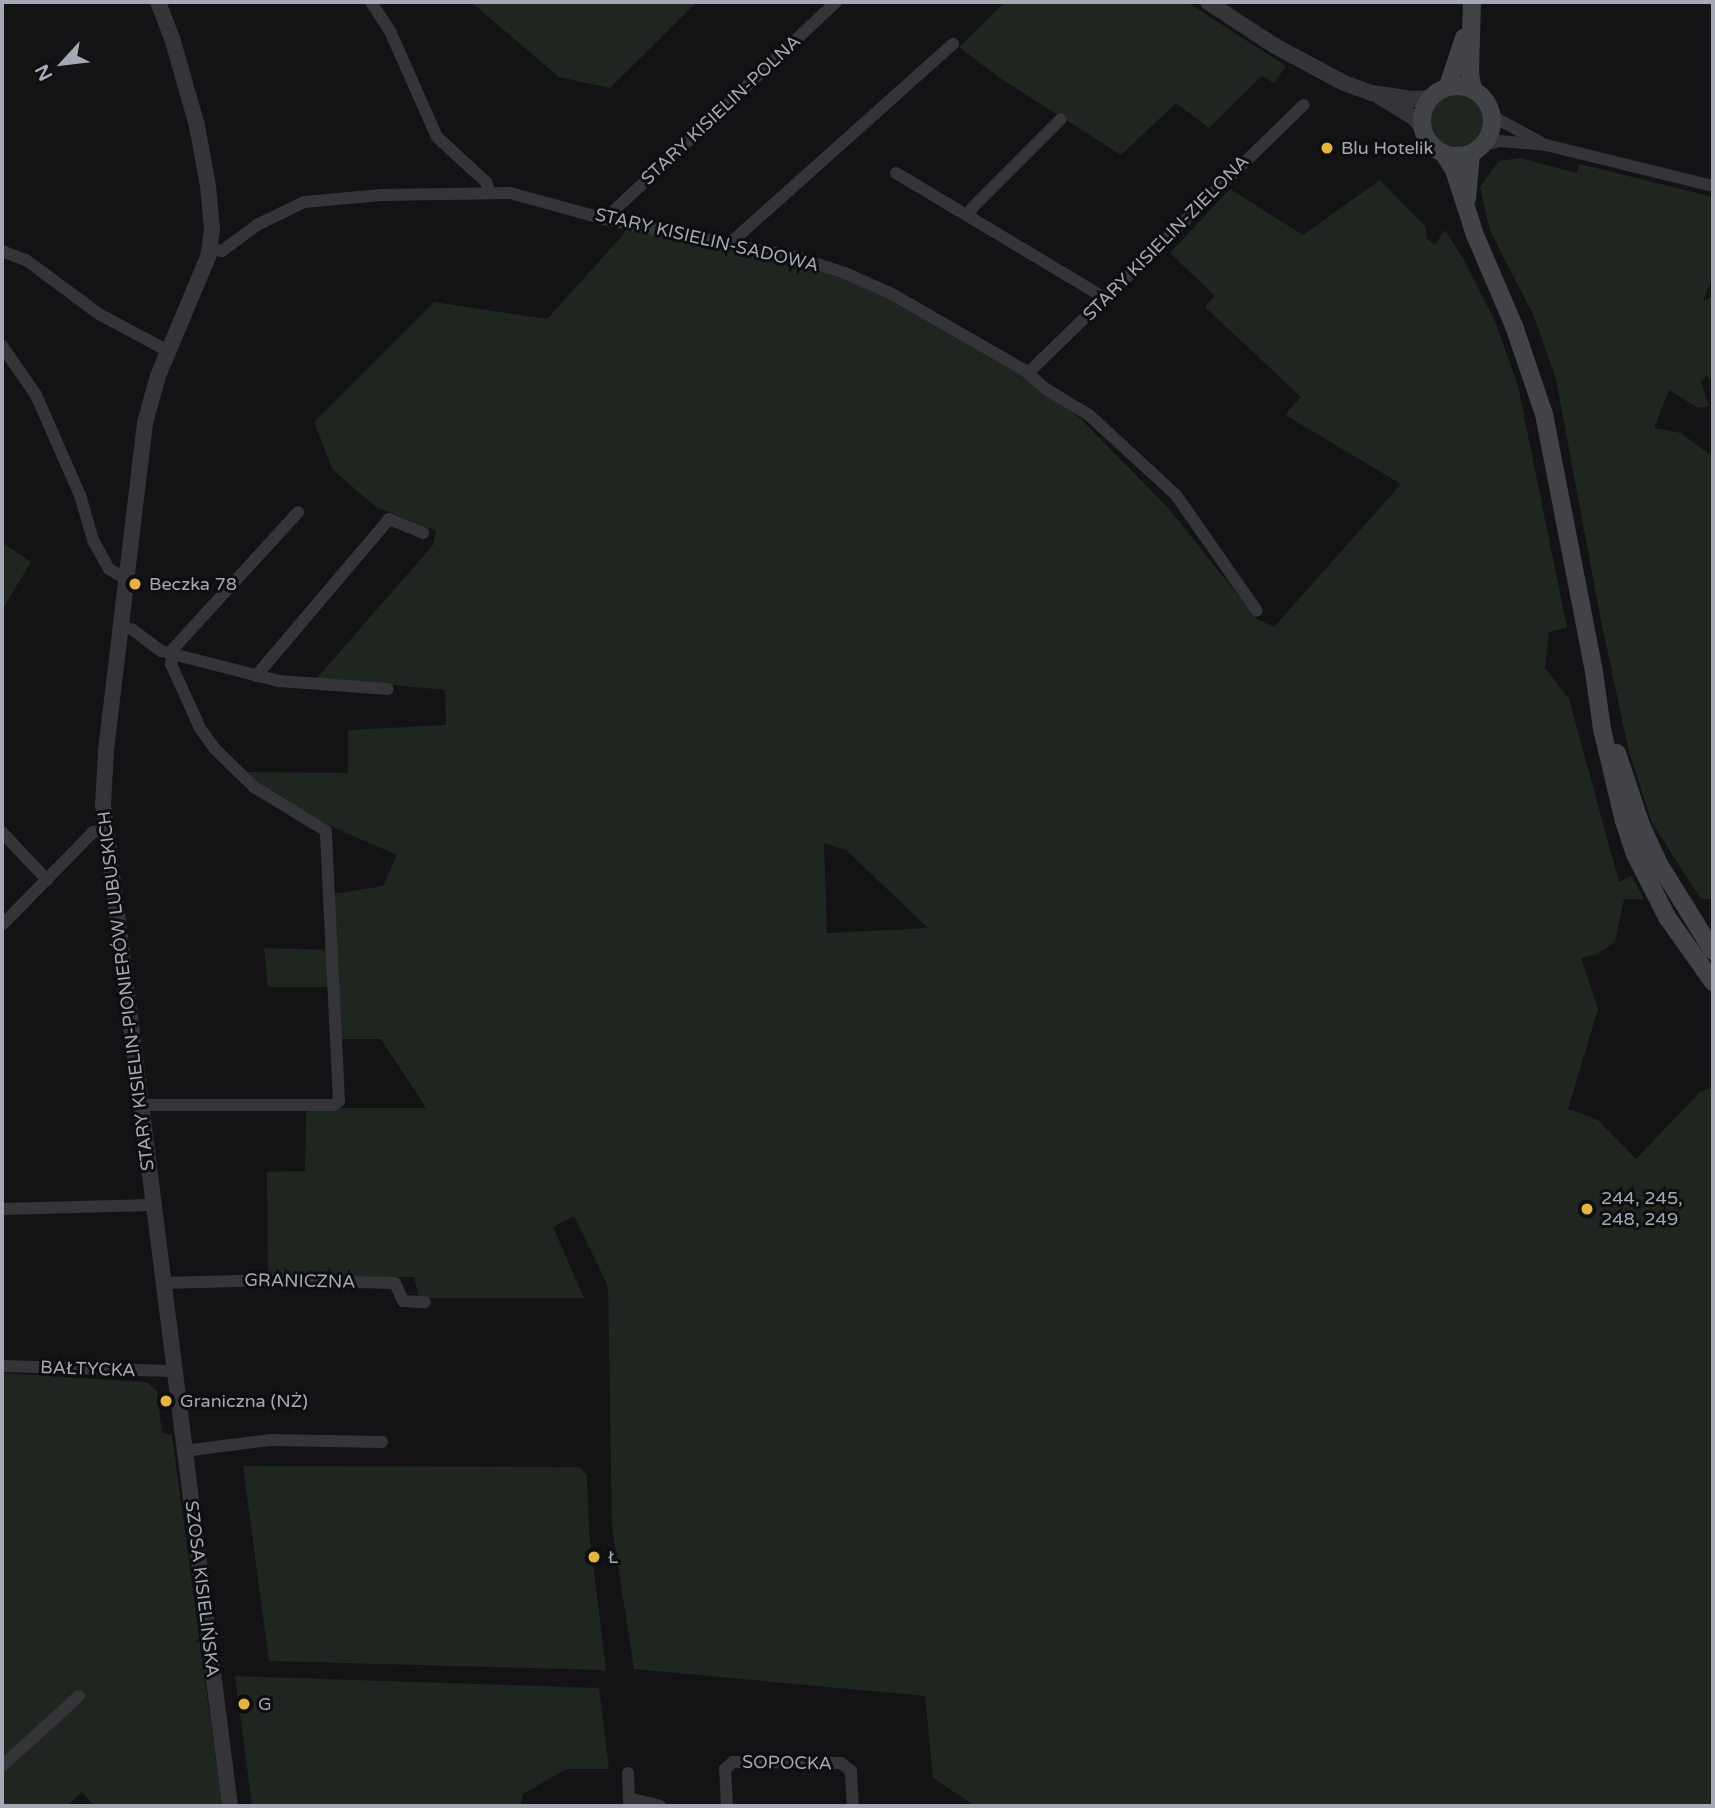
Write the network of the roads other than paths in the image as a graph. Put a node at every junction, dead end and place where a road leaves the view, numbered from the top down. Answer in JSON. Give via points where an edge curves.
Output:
{"nodes":[{"id":1,"x":158,"y":2,"type":"edge"},
{"id":2,"x":371,"y":2,"type":"edge"},
{"id":3,"x":836,"y":2,"type":"edge"},
{"id":4,"x":1208,"y":2,"type":"edge"},
{"id":5,"x":1471,"y":10,"type":"edge"},
{"id":6,"x":953,"y":44,"type":"dead end"},
{"id":7,"x":1448,"y":86,"type":"junction"},
{"id":8,"x":1473,"y":90,"type":"junction"},
{"id":9,"x":1372,"y":93,"type":"junction"},
{"id":10,"x":1431,"y":98,"type":"junction"},
{"id":11,"x":1304,"y":105,"type":"dead end"},
{"id":12,"x":1492,"y":116,"type":"junction"},
{"id":13,"x":1061,"y":119,"type":"dead end"},
{"id":14,"x":1423,"y":127,"type":"junction"},
{"id":15,"x":1546,"y":145,"type":"junction"},
{"id":16,"x":1477,"y":149,"type":"junction"},
{"id":17,"x":1444,"y":154,"type":"junction"},
{"id":18,"x":895,"y":173,"type":"dead end"},
{"id":19,"x":1713,"y":186,"type":"edge"},
{"id":20,"x":490,"y":193,"type":"junction"},
{"id":21,"x":1466,"y":206,"type":"junction"},
{"id":22,"x":968,"y":216,"type":"junction"},
{"id":23,"x":605,"y":219,"type":"junction"},
{"id":24,"x":728,"y":245,"type":"junction"},
{"id":25,"x":210,"y":248,"type":"junction"},
{"id":26,"x":2,"y":251,"type":"edge"},
{"id":27,"x":1105,"y":298,"type":"junction"},
{"id":28,"x":2,"y":346,"type":"edge"},
{"id":29,"x":168,"y":351,"type":"junction"},
{"id":30,"x":1029,"y":372,"type":"junction"},
{"id":31,"x":298,"y":512,"type":"dead end"},
{"id":32,"x":423,"y":533,"type":"dead end"},
{"id":33,"x":126,"y":579,"type":"junction"},
{"id":34,"x":1257,"y":611,"type":"dead end"},
{"id":35,"x":120,"y":626,"type":"junction"},
{"id":36,"x":172,"y":654,"type":"junction"},
{"id":37,"x":1594,"y":672,"type":"junction"},
{"id":38,"x":256,"y":676,"type":"junction"},
{"id":39,"x":388,"y":689,"type":"dead end"},
{"id":40,"x":105,"y":830,"type":"junction"},
{"id":41,"x":2,"y":832,"type":"edge"},
{"id":42,"x":47,"y":880,"type":"junction"},
{"id":43,"x":2,"y":925,"type":"edge"},
{"id":44,"x":1713,"y":951,"type":"edge"},
{"id":45,"x":1713,"y":982,"type":"edge"},
{"id":46,"x":139,"y":1105,"type":"junction"},
{"id":47,"x":152,"y":1205,"type":"junction"},
{"id":48,"x":2,"y":1209,"type":"edge"},
{"id":49,"x":163,"y":1283,"type":"junction"},
{"id":50,"x":425,"y":1302,"type":"dead end"},
{"id":51,"x":2,"y":1366,"type":"edge"},
{"id":52,"x":173,"y":1371,"type":"junction"},
{"id":53,"x":382,"y":1441,"type":"dead end"},
{"id":54,"x":184,"y":1451,"type":"junction"},
{"id":55,"x":79,"y":1696,"type":"dead end"},
{"id":56,"x":2,"y":1766,"type":"edge"},
{"id":57,"x":628,"y":1773,"type":"dead end"},
{"id":58,"x":629,"y":1802,"type":"edge"},
{"id":59,"x":230,"y":1806,"type":"edge"},
{"id":60,"x":660,"y":1806,"type":"edge"},
{"id":61,"x":727,"y":1806,"type":"edge"},
{"id":62,"x":853,"y":1806,"type":"edge"}],
"edges":[{"from":1,"to":25,"type":"street","name":"STARY KISIELIN-PIONIERÓW LUBUSKICH","via":[[184,77],[204,160]]},
{"from":2,"to":20,"type":"street","via":[[390,32],[437,136],[486,183]]},
{"from":3,"to":23,"type":"street","name":"STARY KISIELIN-POLNA"},
{"from":4,"to":9,"type":"street","via":[[1319,71]]},
{"from":5,"to":7,"type":"main road"},
{"from":5,"to":8,"type":"main road"},
{"from":6,"to":24,"type":"street"},
{"from":7,"to":8,"type":"main road"},
{"from":7,"to":10,"type":"main road"},
{"from":8,"to":12,"type":"main road"},
{"from":9,"to":10,"type":"street"},
{"from":9,"to":14,"type":"street"},
{"from":10,"to":14,"type":"main road","via":[[1422,117]]},
{"from":11,"to":27,"type":"street","name":"STARY KISIELIN-ZIELONA"},
{"from":12,"to":15,"type":"street"},
{"from":12,"to":16,"type":"main road","via":[[1491,130]]},
{"from":13,"to":22,"type":"street"},
{"from":14,"to":17,"type":"main road","via":[[1430,143]]},
{"from":15,"to":16,"type":"street","via":[[1500,141]]},
{"from":15,"to":19,"type":"street"},
{"from":16,"to":17,"type":"main road","via":[[1459,157]]},
{"from":16,"to":21,"type":"main road"},
{"from":17,"to":21,"type":"main road"},
{"from":18,"to":22,"type":"street"},
{"from":20,"to":23,"type":"street","name":"STARY KISIELIN-SADOWA","via":[[510,192]]},
{"from":20,"to":25,"type":"street","name":"STARY KISIELIN-SADOWA","via":[[304,202],[257,225],[222,251]]},
{"from":21,"to":37,"type":"main road","via":[[1544,414]]},
{"from":22,"to":27,"type":"street"},
{"from":23,"to":24,"type":"street","name":"STARY KISIELIN-SADOWA"},
{"from":24,"to":30,"type":"street","name":"STARY KISIELIN-SADOWA","via":[[796,257],[863,280]]},
{"from":25,"to":29,"type":"street","name":"STARY KISIELIN-PIONIERÓW LUBUSKICH"},
{"from":26,"to":29,"type":"street","via":[[26,260],[99,314]]},
{"from":27,"to":30,"type":"street","name":"STARY KISIELIN-ZIELONA"},
{"from":28,"to":33,"type":"street","via":[[36,395],[80,495],[93,540],[109,569]]},
{"from":29,"to":33,"type":"street","name":"STARY KISIELIN-PIONIERÓW LUBUSKICH","via":[[145,423]]},
{"from":30,"to":34,"type":"street","name":"STARY KISIELIN-SADOWA","via":[[1046,389],[1089,415],[1176,495]]},
{"from":31,"to":36,"type":"street"},
{"from":32,"to":38,"type":"street","via":[[388,519]]},
{"from":33,"to":35,"type":"street","name":"STARY KISIELIN-PIONIERÓW LUBUSKICH"},
{"from":35,"to":36,"type":"street"},
{"from":35,"to":40,"type":"street","name":"STARY KISIELIN-PIONIERÓW LUBUSKICH","via":[[103,780]]},
{"from":36,"to":38,"type":"street"},
{"from":36,"to":46,"type":"street","via":[[171,664],[200,728],[215,749],[254,787],[326,831],[339,1101],[334,1105]]},
{"from":37,"to":44,"type":"main road","via":[[1641,825],[1665,875]]},
{"from":37,"to":45,"type":"main road","via":[[1614,785],[1635,854],[1667,917]]},
{"from":38,"to":39,"type":"street"},
{"from":40,"to":42,"type":"street","via":[[93,832]]},
{"from":40,"to":46,"type":"street","name":"STARY KISIELIN-PIONIERÓW LUBUSKICH"},
{"from":41,"to":42,"type":"street"},
{"from":42,"to":43,"type":"street"},
{"from":46,"to":47,"type":"street","name":"STARY KISIELIN-PIONIERÓW LUBUSKICH"},
{"from":47,"to":48,"type":"street"},
{"from":47,"to":49,"type":"street","name":"STARY KISIELIN-PIONIERÓW LUBUSKICH"},
{"from":49,"to":50,"type":"street","name":"GRANICZNA","via":[[395,1283],[403,1301]]},
{"from":49,"to":52,"type":"street","name":"STARY KISIELIN-PIONIERÓW LUBUSKICH"},
{"from":51,"to":52,"type":"street","name":"BAŁTYCKA"},
{"from":52,"to":54,"type":"street","name":"SZOSA KISIELIŃSKA"},
{"from":53,"to":54,"type":"street","via":[[270,1440]]},
{"from":54,"to":59,"type":"street","name":"SZOSA KISIELIŃSKA"},
{"from":55,"to":56,"type":"street"},
{"from":57,"to":58,"type":"street"},
{"from":58,"to":60,"type":"street"},
{"from":61,"to":62,"type":"street","name":"SOPOCKA","via":[[725,1769],[733,1762],[841,1763],[851,1770]]}]}
